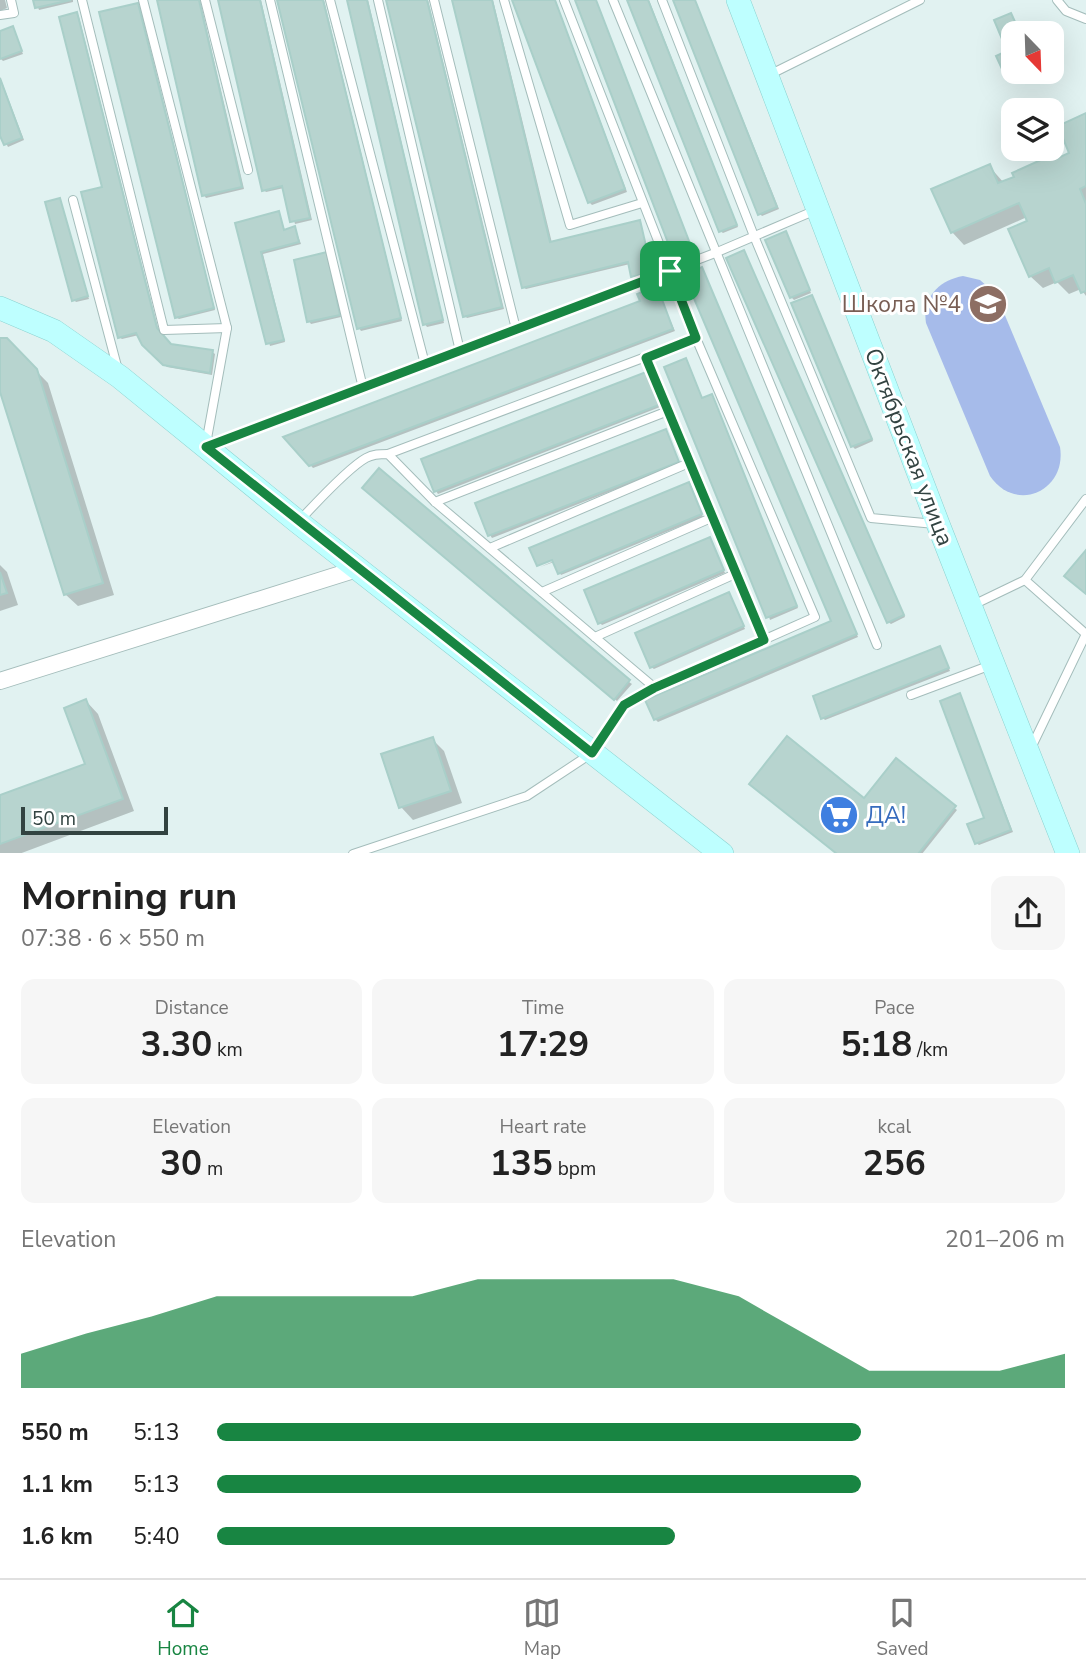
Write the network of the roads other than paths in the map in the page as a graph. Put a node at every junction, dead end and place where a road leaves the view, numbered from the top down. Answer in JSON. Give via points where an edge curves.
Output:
{"nodes":[{"id":1,"x":11,"y":0,"type":"edge"},
{"id":2,"x":82,"y":0,"type":"edge"},
{"id":3,"x":143,"y":0,"type":"edge"},
{"id":4,"x":205,"y":0,"type":"edge"},
{"id":5,"x":270,"y":0,"type":"edge"},
{"id":6,"x":330,"y":0,"type":"edge"},
{"id":7,"x":378,"y":0,"type":"edge"},
{"id":8,"x":434,"y":0,"type":"edge"},
{"id":9,"x":505,"y":0,"type":"edge"},
{"id":10,"x":564,"y":0,"type":"edge"},
{"id":11,"x":613,"y":0,"type":"edge"},
{"id":12,"x":662,"y":0,"type":"edge"},
{"id":13,"x":738,"y":0,"type":"edge"},
{"id":14,"x":920,"y":0,"type":"edge"},
{"id":15,"x":1057,"y":0,"type":"edge"},
{"id":16,"x":0,"y":15,"type":"edge"},
{"id":17,"x":1086,"y":19,"type":"edge"},
{"id":18,"x":767,"y":76,"type":"junction"},
{"id":19,"x":248,"y":170,"type":"dead end"},
{"id":20,"x":73,"y":200,"type":"dead end"},
{"id":21,"x":642,"y":203,"type":"junction"},
{"id":22,"x":818,"y":209,"type":"junction"},
{"id":23,"x":754,"y":236,"type":"junction"},
{"id":24,"x":715,"y":253,"type":"junction"},
{"id":25,"x":670,"y":271,"type":"junction"},
{"id":26,"x":0,"y":308,"type":"edge"},
{"id":27,"x":227,"y":328,"type":"junction"},
{"id":28,"x":516,"y":329,"type":"junction"},
{"id":29,"x":696,"y":338,"type":"junction"},
{"id":30,"x":460,"y":351,"type":"junction"},
{"id":31,"x":646,"y":358,"type":"junction"},
{"id":32,"x":425,"y":364,"type":"junction"},
{"id":33,"x":120,"y":377,"type":"junction"},
{"id":34,"x":363,"y":388,"type":"junction"},
{"id":35,"x":668,"y":411,"type":"junction"},
{"id":36,"x":206,"y":447,"type":"junction"},
{"id":37,"x":388,"y":454,"type":"junction"},
{"id":38,"x":689,"y":463,"type":"junction"},
{"id":39,"x":1086,"y":499,"type":"edge"},
{"id":40,"x":435,"y":502,"type":"junction"},
{"id":41,"x":711,"y":518,"type":"junction"},
{"id":42,"x":298,"y":522,"type":"junction"},
{"id":43,"x":938,"y":524,"type":"junction"},
{"id":44,"x":489,"y":548,"type":"junction"},
{"id":45,"x":357,"y":569,"type":"junction"},
{"id":46,"x":735,"y":574,"type":"junction"},
{"id":47,"x":1026,"y":580,"type":"junction"},
{"id":48,"x":542,"y":592,"type":"junction"},
{"id":49,"x":971,"y":606,"type":"junction"},
{"id":50,"x":1086,"y":634,"type":"edge"},
{"id":51,"x":595,"y":637,"type":"junction"},
{"id":52,"x":764,"y":640,"type":"junction"},
{"id":53,"x":877,"y":645,"type":"dead end"},
{"id":54,"x":994,"y":664,"type":"junction"},
{"id":55,"x":0,"y":681,"type":"edge"},
{"id":56,"x":654,"y":688,"type":"junction"},
{"id":57,"x":911,"y":695,"type":"dead end"},
{"id":58,"x":1029,"y":752,"type":"junction"},
{"id":59,"x":592,"y":753,"type":"junction"},
{"id":60,"x":379,"y":849,"type":"edge"},
{"id":61,"x":353,"y":853,"type":"edge"},
{"id":62,"x":722,"y":853,"type":"edge"},
{"id":63,"x":1068,"y":853,"type":"edge"}],
"edges":[{"from":1,"to":16,"type":"lane","via":[[14,13]]},
{"from":2,"to":27,"type":"lane","via":[[164,330]]},
{"from":3,"to":27,"type":"lane"},
{"from":4,"to":19,"type":"lane"},
{"from":5,"to":34,"type":"lane"},
{"from":6,"to":32,"type":"lane"},
{"from":7,"to":30,"type":"lane"},
{"from":8,"to":28,"type":"lane"},
{"from":9,"to":21,"type":"lane","via":[[570,225]]},
{"from":10,"to":21,"type":"lane"},
{"from":11,"to":24,"type":"lane"},
{"from":12,"to":23,"type":"lane"},
{"from":13,"to":18,"type":"street","name":"Октябрьская улица"},
{"from":14,"to":18,"type":"lane"},
{"from":15,"to":17,"type":"lane","via":[[1066,11]]},
{"from":18,"to":22,"type":"street","name":"Октябрьская улица"},
{"from":20,"to":33,"type":"lane"},
{"from":21,"to":25,"type":"lane"},
{"from":22,"to":23,"type":"lane"},
{"from":22,"to":43,"type":"street","name":"Октябрьская улица"},
{"from":23,"to":24,"type":"lane"},
{"from":23,"to":43,"type":"lane","via":[[871,518]]},
{"from":24,"to":25,"type":"lane"},
{"from":24,"to":53,"type":"lane"},
{"from":25,"to":28,"type":"lane"},
{"from":25,"to":29,"type":"lane"},
{"from":26,"to":33,"type":"street","via":[[54,331]]},
{"from":27,"to":36,"type":"lane"},
{"from":28,"to":30,"type":"lane"},
{"from":29,"to":31,"type":"lane"},
{"from":29,"to":52,"type":"lane","via":[[815,617]]},
{"from":30,"to":32,"type":"lane"},
{"from":31,"to":35,"type":"lane"},
{"from":31,"to":37,"type":"lane"},
{"from":32,"to":34,"type":"lane"},
{"from":33,"to":36,"type":"street"},
{"from":34,"to":36,"type":"lane"},
{"from":35,"to":38,"type":"lane"},
{"from":35,"to":40,"type":"lane"},
{"from":36,"to":42,"type":"street"},
{"from":37,"to":40,"type":"lane"},
{"from":37,"to":42,"type":"lane","via":[[365,458]]},
{"from":38,"to":41,"type":"lane"},
{"from":38,"to":44,"type":"lane"},
{"from":39,"to":47,"type":"lane"},
{"from":40,"to":44,"type":"lane"},
{"from":41,"to":46,"type":"lane"},
{"from":41,"to":48,"type":"lane"},
{"from":42,"to":45,"type":"street"},
{"from":43,"to":49,"type":"street","name":"Октябрьская улица"},
{"from":44,"to":48,"type":"lane"},
{"from":45,"to":55,"type":"street"},
{"from":45,"to":59,"type":"street"},
{"from":46,"to":51,"type":"lane"},
{"from":46,"to":52,"type":"lane"},
{"from":47,"to":49,"type":"lane"},
{"from":47,"to":50,"type":"lane"},
{"from":48,"to":51,"type":"lane"},
{"from":49,"to":54,"type":"street","name":"Октябрьская улица"},
{"from":50,"to":58,"type":"lane"},
{"from":51,"to":56,"type":"lane"},
{"from":52,"to":56,"type":"lane"},
{"from":54,"to":57,"type":"lane"},
{"from":54,"to":58,"type":"street","name":"Октябрьская улица"},
{"from":56,"to":59,"type":"lane","via":[[624,705]]},
{"from":58,"to":63,"type":"street","name":"Октябрьская улица"},
{"from":59,"to":60,"type":"lane","via":[[527,796]]},
{"from":59,"to":62,"type":"street"},
{"from":60,"to":61,"type":"lane"}]}
